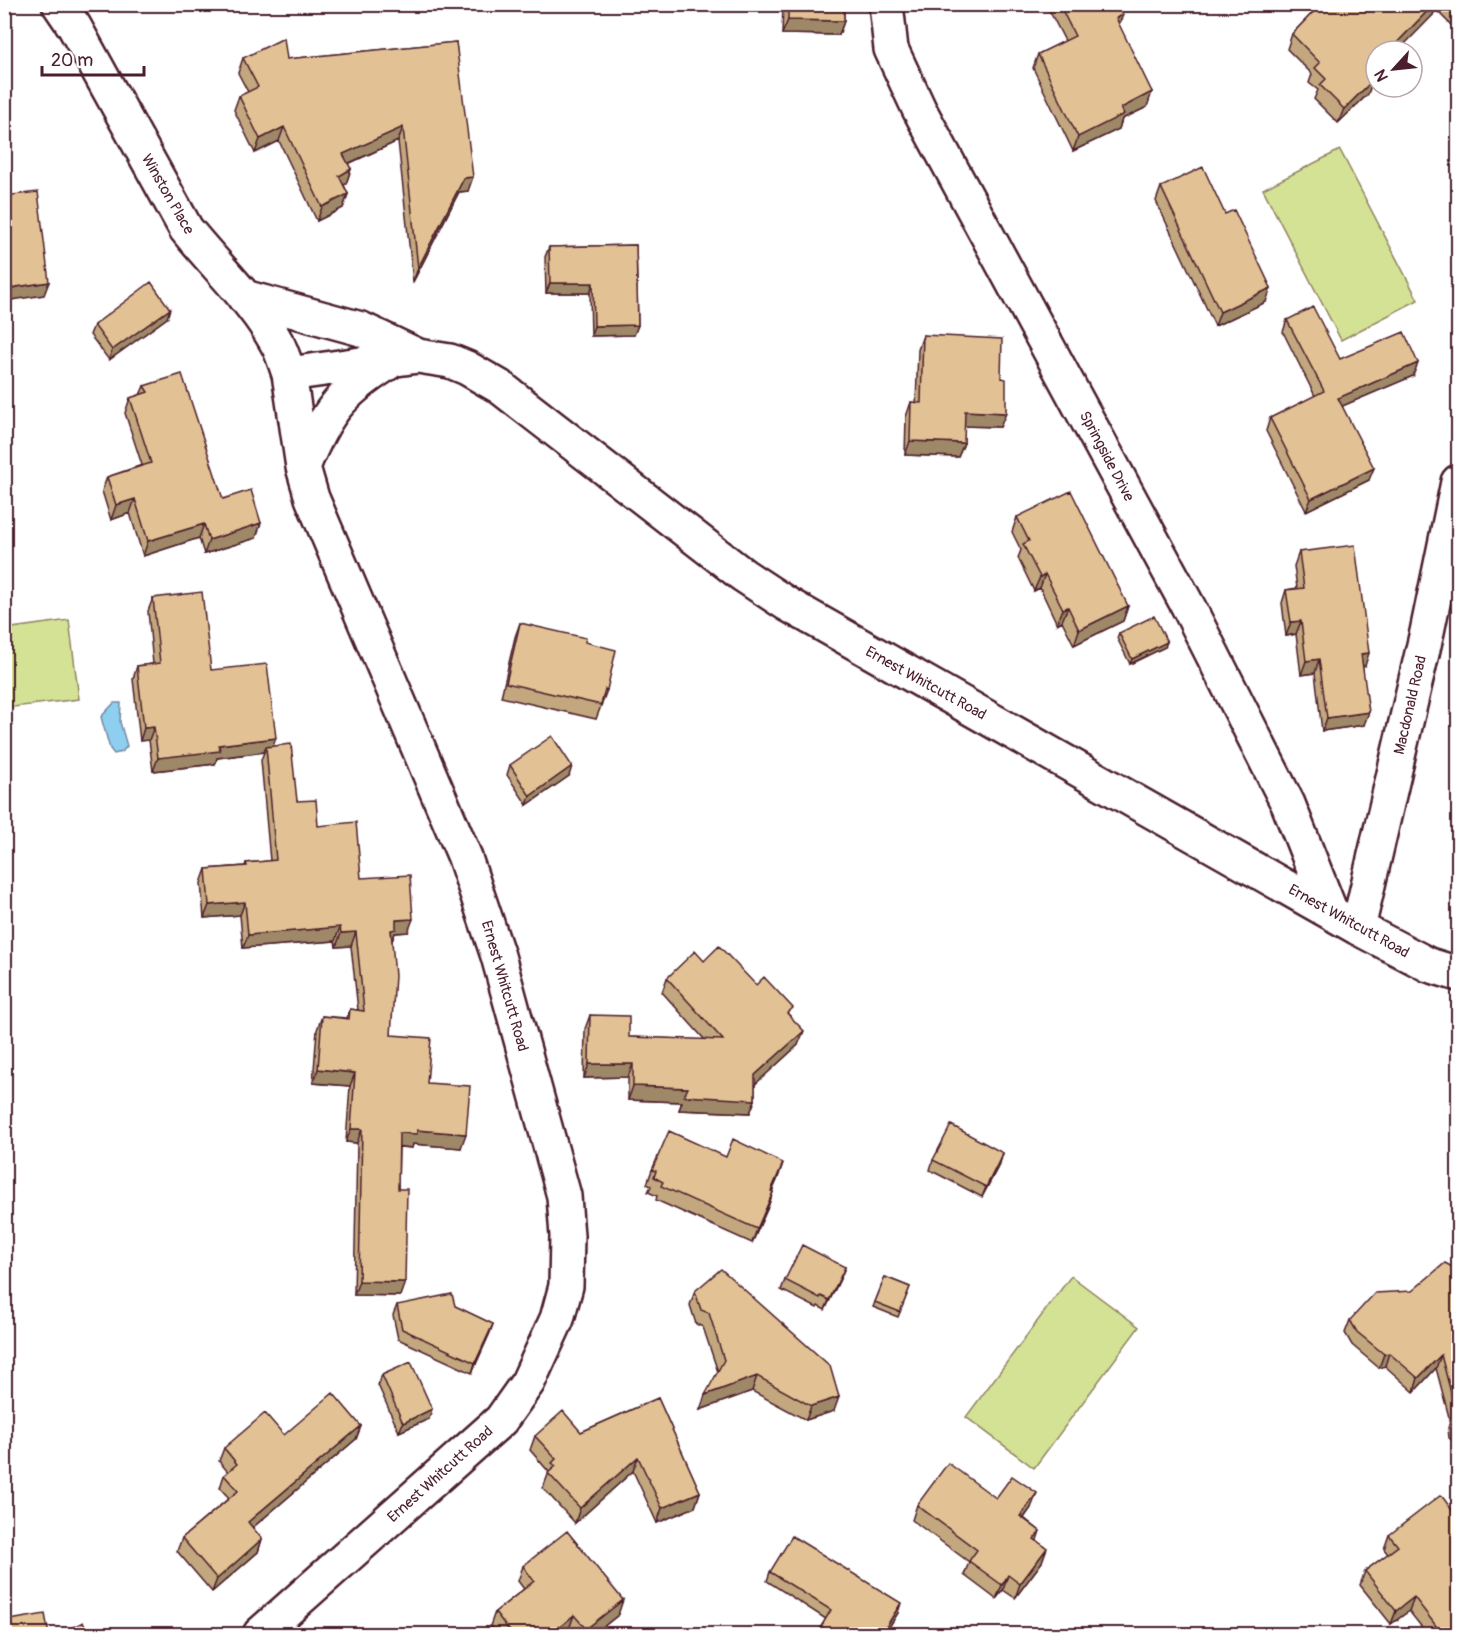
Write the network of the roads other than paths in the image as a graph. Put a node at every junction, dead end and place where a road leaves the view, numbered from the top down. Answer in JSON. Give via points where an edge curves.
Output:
{"nodes":[{"id":1,"x":59,"y":4,"type":"edge"},
{"id":2,"x":885,"y":4,"type":"edge"},
{"id":3,"x":244,"y":297,"type":"junction"},
{"id":4,"x":407,"y":357,"type":"junction"},
{"id":5,"x":289,"y":374,"type":"junction"},
{"id":6,"x":303,"y":467,"type":"junction"},
{"id":7,"x":1458,"y":482,"type":"edge"},
{"id":8,"x":1330,"y":910,"type":"junction"},
{"id":9,"x":1359,"y":928,"type":"junction"},
{"id":10,"x":1458,"y":974,"type":"edge"},
{"id":11,"x":260,"y":1635,"type":"edge"}],
"edges":[{"from":1,"to":3,"type":"street","name":"Winston Place","via":[[186,229]]},
{"from":2,"to":8,"type":"street","name":"Springside Drive","via":[[891,49],[904,80],[1188,606],[1288,804]]},
{"from":3,"to":4,"type":"street","name":"Ernest Whitcutt Road","via":[[361,329]]},
{"from":3,"to":5,"type":"street","name":"Winston Place","via":[[279,348]]},
{"from":4,"to":5,"type":"street","name":"Ernest Whitcutt Road"},
{"from":4,"to":6,"type":"street","via":[[363,379],[346,393],[322,424]]},
{"from":4,"to":8,"type":"street","name":"Ernest Whitcutt Road","via":[[450,361],[500,387],[724,562],[787,604]]},
{"from":5,"to":6,"type":"street","name":"Ernest Whitcutt Road"},
{"from":6,"to":11,"type":"street","name":"Ernest Whitcutt Road","via":[[312,498],[464,855],[498,956],[564,1196],[566,1286],[557,1319],[528,1382],[501,1420]]},
{"from":7,"to":9,"type":"street","name":"Macdonald Road"},
{"from":8,"to":9,"type":"street","name":"Ernest Whitcutt Road"},
{"from":9,"to":10,"type":"street","name":"Ernest Whitcutt Road","via":[[1429,965]]}]}
